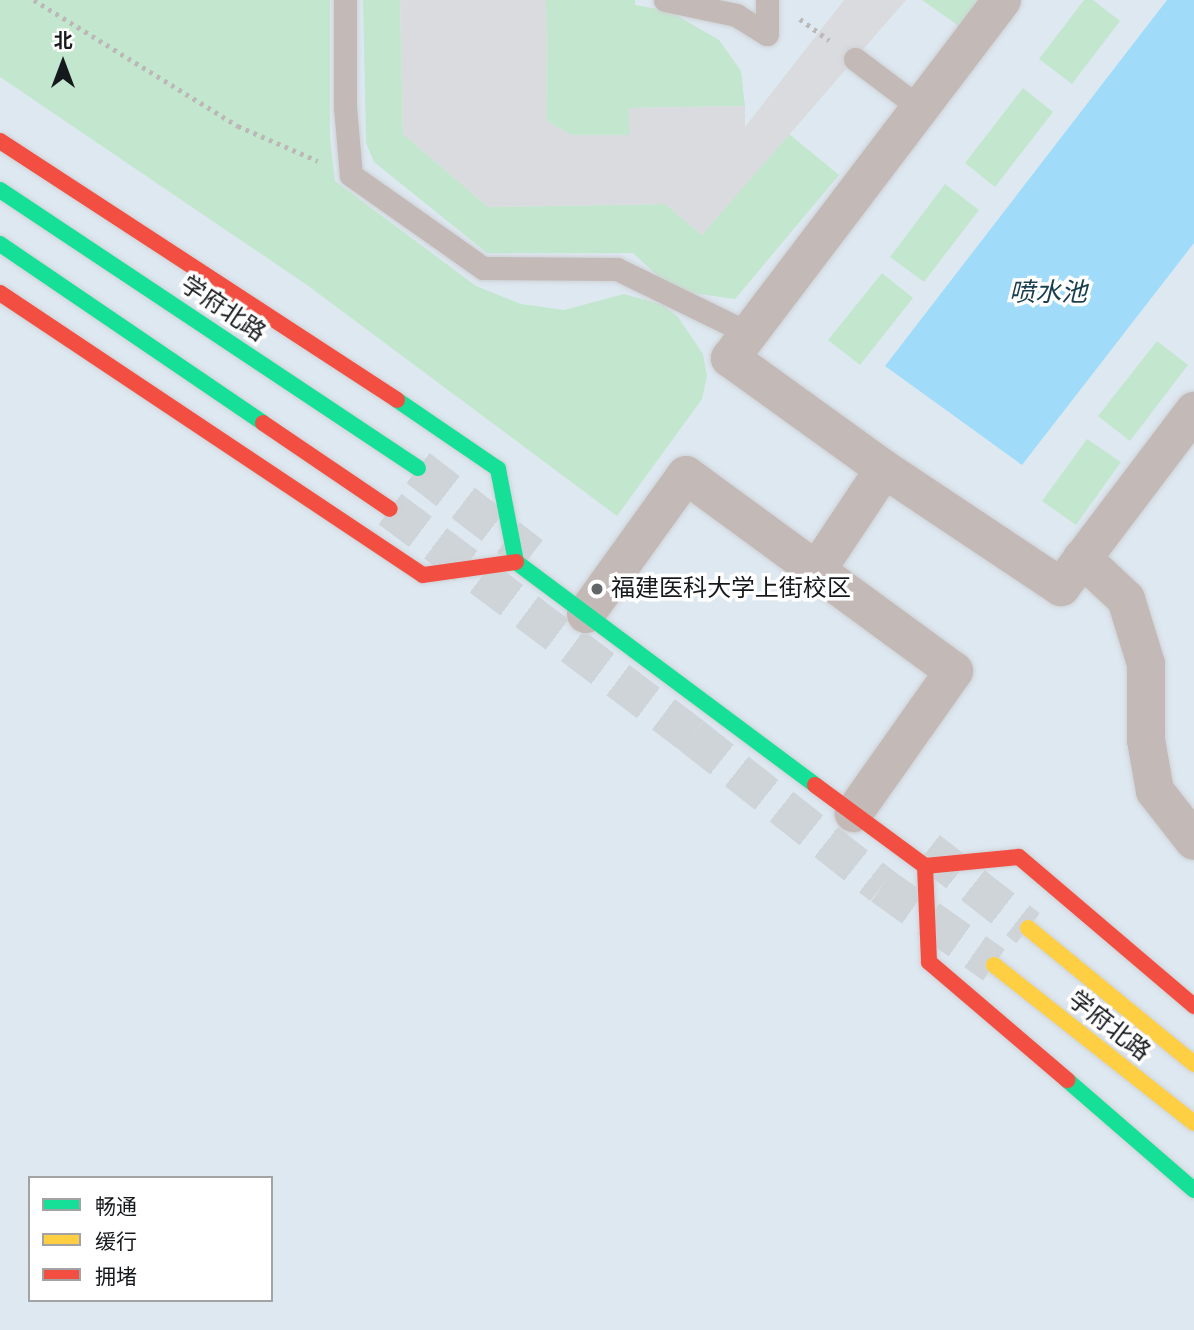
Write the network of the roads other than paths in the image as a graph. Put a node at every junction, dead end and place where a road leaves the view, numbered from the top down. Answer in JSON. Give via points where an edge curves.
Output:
{"nodes":[{"id":1,"x":345,"y":0,"type":"edge"},
{"id":2,"x":665,"y":0,"type":"edge"},
{"id":3,"x":767,"y":0,"type":"edge"},
{"id":4,"x":1002,"y":0,"type":"edge"},
{"id":5,"x":705,"y":3,"type":"edge"},
{"id":6,"x":855,"y":59,"type":"road end"},
{"id":7,"x":920,"y":108,"type":"junction"},
{"id":8,"x":0,"y":141,"type":"edge"},
{"id":9,"x":0,"y":190,"type":"edge"},
{"id":10,"x":0,"y":244,"type":"edge"},
{"id":11,"x":0,"y":293,"type":"edge"},
{"id":12,"x":748,"y":333,"type":"junction"},
{"id":13,"x":1194,"y":411,"type":"edge"},
{"id":14,"x":418,"y":468,"type":"tunnel mouth"},
{"id":15,"x":884,"y":469,"type":"junction"},
{"id":16,"x":390,"y":509,"type":"tunnel mouth"},
{"id":17,"x":1082,"y":558,"type":"junction"},
{"id":18,"x":516,"y":562,"type":"junction"},
{"id":19,"x":817,"y":570,"type":"junction"},
{"id":20,"x":586,"y":614,"type":"junction"},
{"id":21,"x":854,"y":813,"type":"junction"},
{"id":22,"x":1194,"y":841,"type":"edge"},
{"id":23,"x":925,"y":866,"type":"junction"},
{"id":24,"x":1028,"y":928,"type":"tunnel mouth"},
{"id":25,"x":994,"y":965,"type":"tunnel mouth"},
{"id":26,"x":1194,"y":1006,"type":"edge"},
{"id":27,"x":1194,"y":1064,"type":"edge"},
{"id":28,"x":1194,"y":1124,"type":"edge"},
{"id":29,"x":1194,"y":1190,"type":"edge"}],
"edges":[{"from":1,"to":12,"type":"lane","via":[[345,107],[351,175],[483,268],[617,270]]},
{"from":2,"to":5,"type":"lane"},
{"from":3,"to":5,"type":"lane","via":[[767,34]]},
{"from":4,"to":7,"type":"street"},
{"from":6,"to":7,"type":"lane"},
{"from":7,"to":12,"type":"street"},
{"from":8,"to":18,"type":"main road","via":[[328,352],[498,469]]},
{"from":9,"to":14,"type":"main road","name":"学府北路"},
{"from":10,"to":16,"type":"main road"},
{"from":11,"to":18,"type":"main road","via":[[423,575]]},
{"from":12,"to":15,"type":"street","via":[[730,358]]},
{"from":13,"to":17,"type":"street"},
{"from":15,"to":17,"type":"street","via":[[1060,587]]},
{"from":15,"to":19,"type":"street"},
{"from":17,"to":22,"type":"street","via":[[1126,600],[1146,664],[1146,740],[1156,791]]},
{"from":18,"to":20,"type":"main road"},
{"from":19,"to":20,"type":"street","via":[[686,475]]},
{"from":19,"to":21,"type":"street","via":[[954,671]]},
{"from":20,"to":21,"type":"main road"},
{"from":21,"to":23,"type":"main road"},
{"from":23,"to":26,"type":"main road","via":[[1018,858]]},
{"from":23,"to":29,"type":"main road","via":[[929,962]]},
{"from":24,"to":27,"type":"main road","name":"学府北路"},
{"from":25,"to":28,"type":"main road","name":"学府北路"}]}
